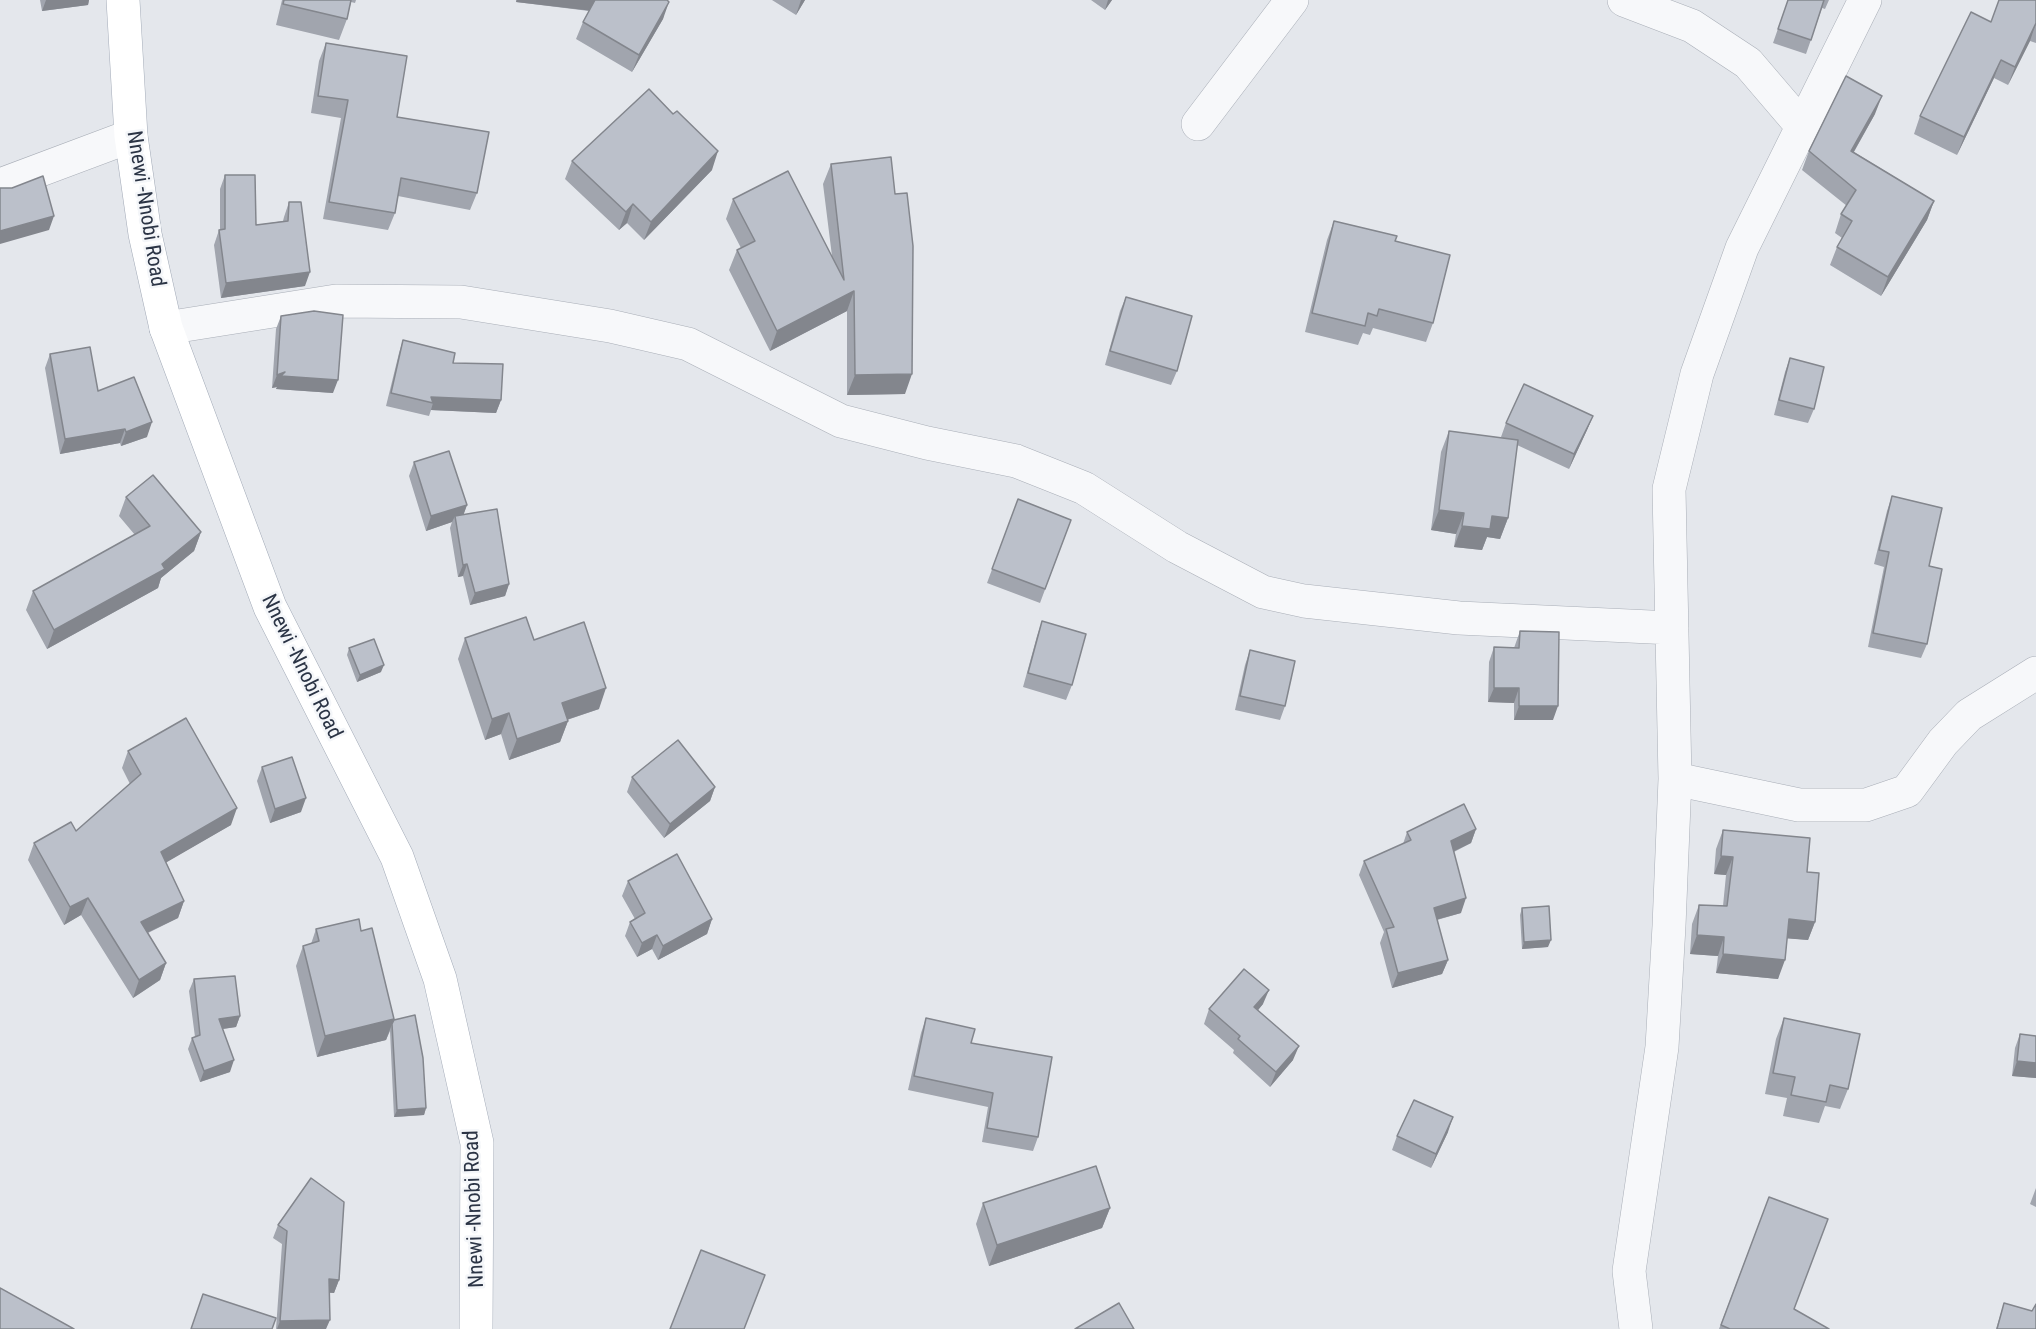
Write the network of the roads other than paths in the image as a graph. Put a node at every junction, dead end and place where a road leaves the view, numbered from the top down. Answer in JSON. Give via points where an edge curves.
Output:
{"nodes":[{"id":1,"x":123,"y":0,"type":"edge"},
{"id":2,"x":1292,"y":0,"type":"edge"},
{"id":3,"x":1624,"y":0,"type":"edge"},
{"id":4,"x":1865,"y":0,"type":"edge"},
{"id":5,"x":1198,"y":124,"type":"dead end"},
{"id":6,"x":1801,"y":124,"type":"junction"},
{"id":7,"x":131,"y":136,"type":"junction"},
{"id":8,"x":0,"y":185,"type":"edge"},
{"id":9,"x":166,"y":328,"type":"junction"},
{"id":10,"x":1672,"y":628,"type":"junction"},
{"id":11,"x":2036,"y":673,"type":"edge"},
{"id":12,"x":1675,"y":779,"type":"junction"},
{"id":13,"x":476,"y":1329,"type":"edge"},
{"id":14,"x":1635,"y":1329,"type":"edge"}],
"edges":[{"from":1,"to":7,"type":"main road","name":"Nnewi -Nnobi Road"},
{"from":2,"to":5,"type":"street"},
{"from":3,"to":6,"type":"street","via":[[1692,26],[1748,63]]},
{"from":4,"to":6,"type":"street"},
{"from":6,"to":10,"type":"street","via":[[1742,248],[1697,374],[1669,489]]},
{"from":7,"to":8,"type":"street"},
{"from":7,"to":9,"type":"main road","name":"Nnewi -Nnobi Road","via":[[145,234]]},
{"from":9,"to":10,"type":"street","via":[[336,301],[461,302],[610,326],[688,344],[842,421],[1016,461],[1075,484],[1177,547],[1263,592],[1304,601],[1459,618]]},
{"from":9,"to":13,"type":"main road","name":"Nnewi -Nnobi Road","via":[[270,607],[398,857],[440,979],[477,1143]]},
{"from":10,"to":12,"type":"street"},
{"from":11,"to":12,"type":"street","via":[[1969,716],[1943,742],[1906,791],[1866,805],[1799,805]]},
{"from":12,"to":14,"type":"street","via":[[1662,1047],[1629,1271]]}]}
